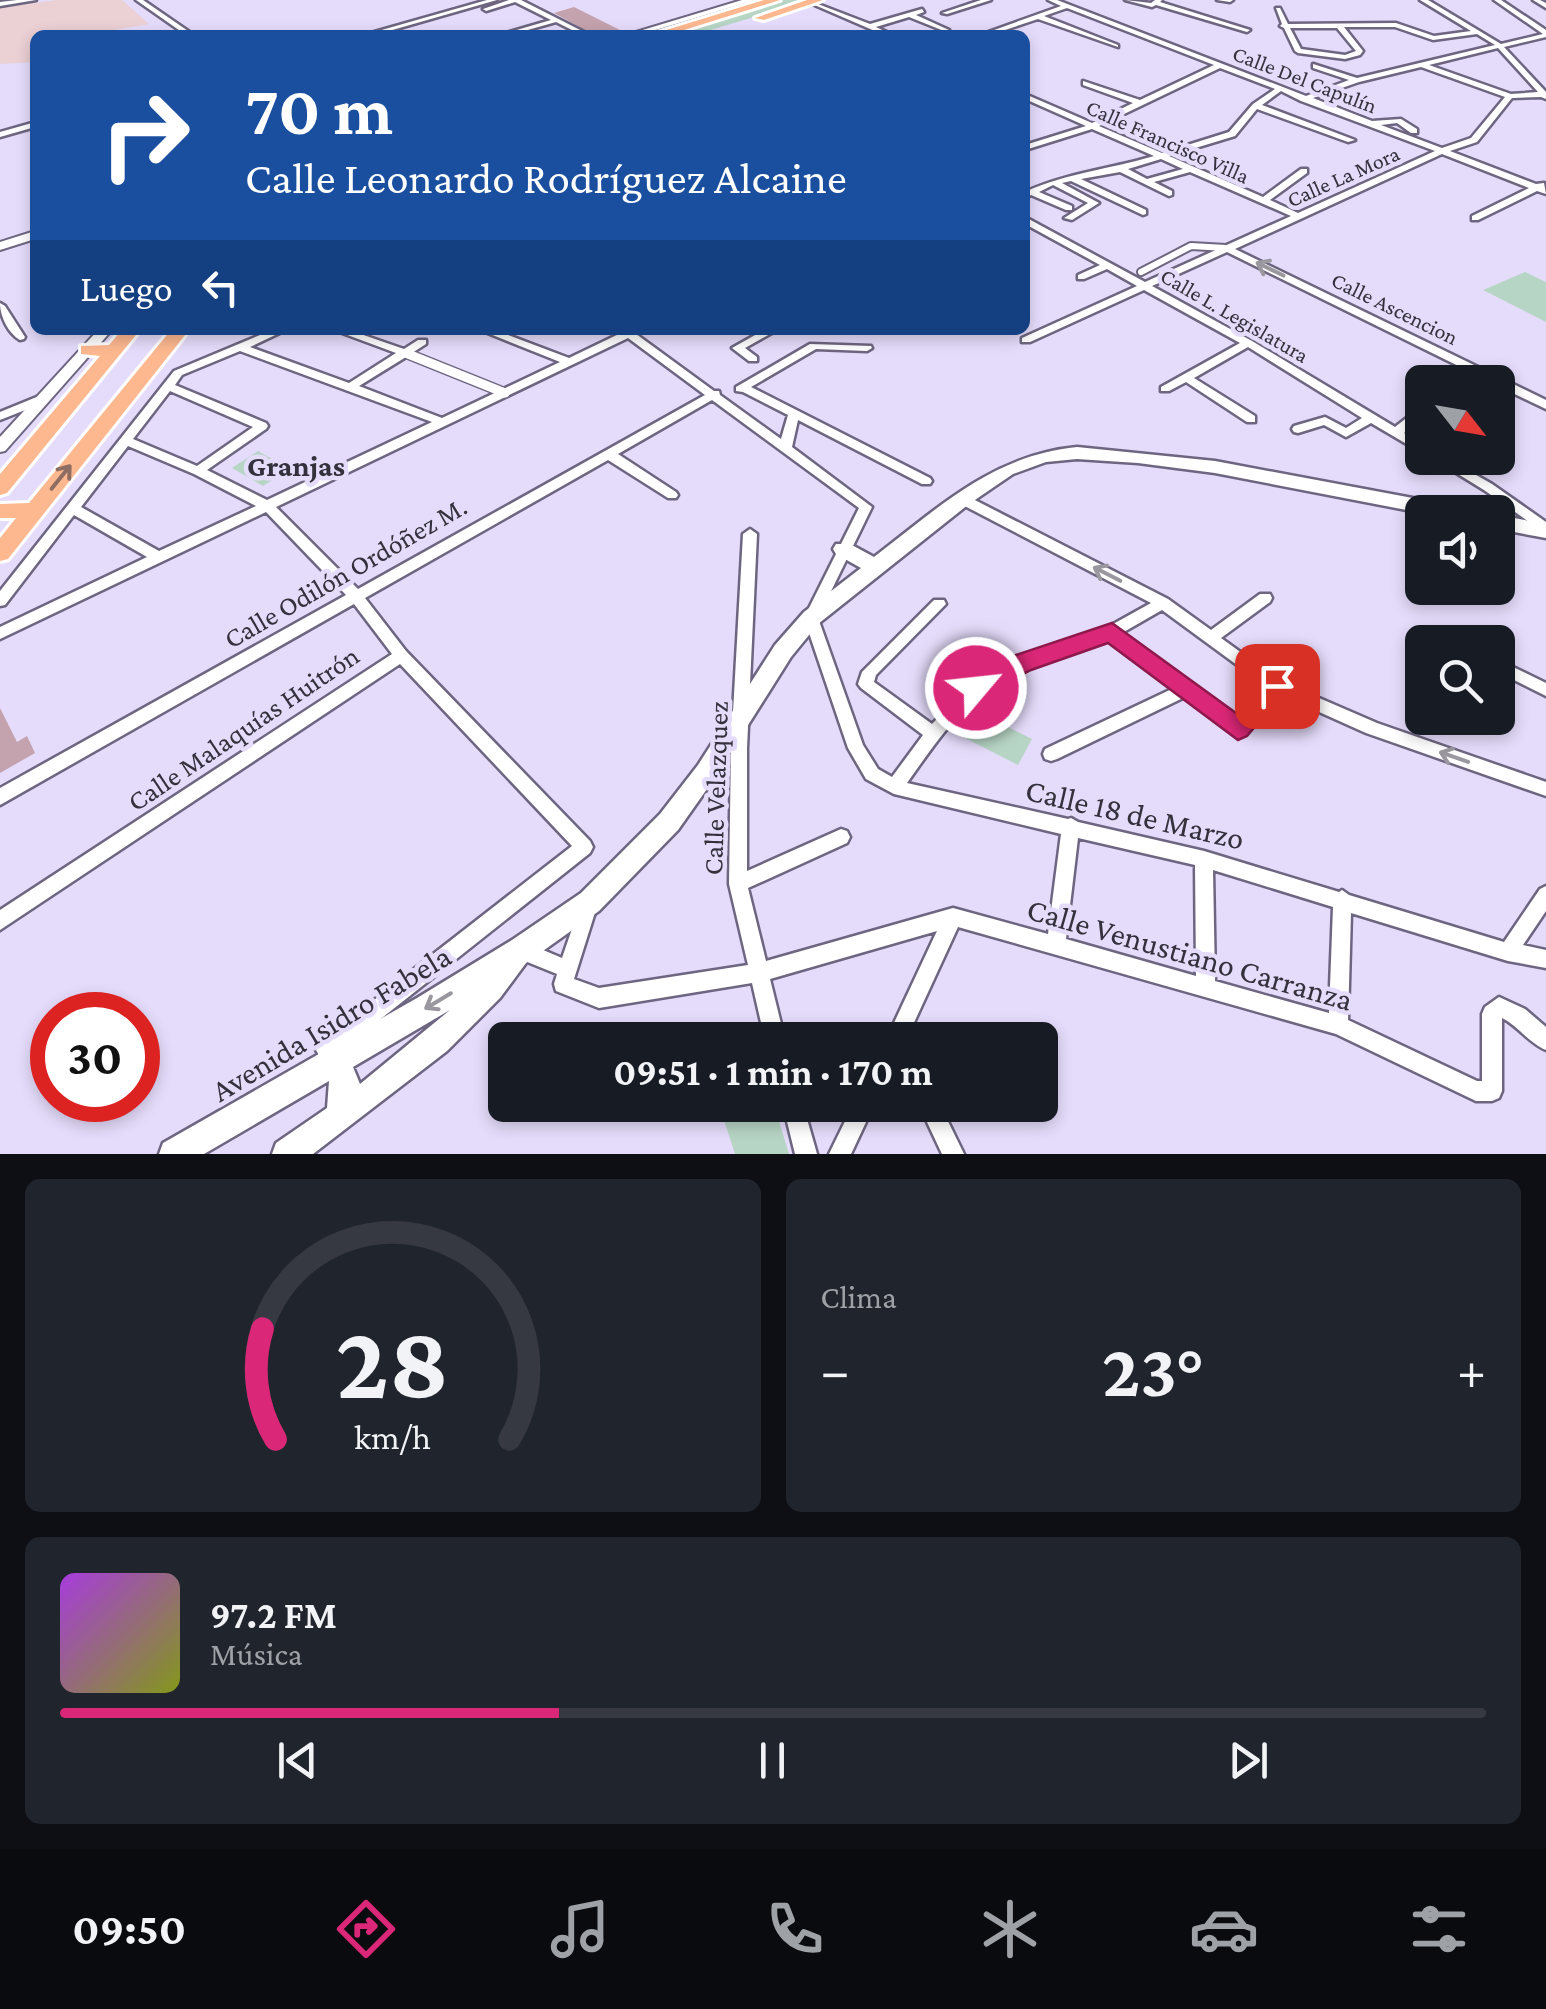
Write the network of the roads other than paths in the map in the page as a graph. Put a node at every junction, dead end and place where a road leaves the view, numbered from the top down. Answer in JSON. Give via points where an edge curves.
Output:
{"nodes":[{"id":1,"x":33,"y":0,"type":"edge"},
{"id":2,"x":139,"y":0,"type":"edge"},
{"id":3,"x":494,"y":0,"type":"edge"},
{"id":4,"x":516,"y":0,"type":"edge"},
{"id":5,"x":750,"y":0,"type":"edge"},
{"id":6,"x":774,"y":0,"type":"edge"},
{"id":7,"x":988,"y":0,"type":"edge"},
{"id":8,"x":1051,"y":0,"type":"edge"},
{"id":9,"x":1128,"y":0,"type":"edge"},
{"id":10,"x":1139,"y":0,"type":"edge"},
{"id":11,"x":1220,"y":0,"type":"edge"},
{"id":12,"x":1230,"y":0,"type":"edge"},
{"id":13,"x":1423,"y":0,"type":"edge"},
{"id":14,"x":1487,"y":0,"type":"edge"},
{"id":15,"x":1536,"y":0,"type":"edge"},
{"id":16,"x":815,"y":1,"type":"edge"},
{"id":17,"x":1158,"y":2,"type":"edge"},
{"id":18,"x":1500,"y":2,"type":"edge"},
{"id":19,"x":0,"y":4,"type":"edge"},
{"id":20,"x":1069,"y":6,"type":"junction"},
{"id":21,"x":1546,"y":6,"type":"edge"},
{"id":22,"x":1278,"y":9,"type":"dead end"},
{"id":23,"x":922,"y":10,"type":"dead end"},
{"id":24,"x":945,"y":13,"type":"dead end"},
{"id":25,"x":910,"y":15,"type":"junction"},
{"id":26,"x":1036,"y":16,"type":"junction"},
{"id":27,"x":557,"y":20,"type":"junction"},
{"id":28,"x":1529,"y":21,"type":"junction"},
{"id":29,"x":1546,"y":22,"type":"edge"},
{"id":30,"x":871,"y":26,"type":"junction"},
{"id":31,"x":1141,"y":26,"type":"dead end"},
{"id":32,"x":1284,"y":26,"type":"junction"},
{"id":33,"x":1339,"y":26,"type":"junction"},
{"id":34,"x":184,"y":30,"type":"edge"},
{"id":35,"x":384,"y":30,"type":"edge"},
{"id":36,"x":411,"y":30,"type":"edge"},
{"id":37,"x":520,"y":30,"type":"edge"},
{"id":38,"x":577,"y":30,"type":"edge"},
{"id":39,"x":647,"y":30,"type":"edge"},
{"id":40,"x":673,"y":30,"type":"edge"},
{"id":41,"x":720,"y":30,"type":"edge"},
{"id":42,"x":879,"y":30,"type":"edge"},
{"id":43,"x":946,"y":30,"type":"dead end"},
{"id":44,"x":997,"y":30,"type":"edge"},
{"id":45,"x":1130,"y":30,"type":"junction"},
{"id":46,"x":1247,"y":30,"type":"dead end"},
{"id":47,"x":1480,"y":32,"type":"junction"},
{"id":48,"x":1546,"y":34,"type":"edge"},
{"id":49,"x":1498,"y":44,"type":"junction"},
{"id":50,"x":1116,"y":46,"type":"dead end"},
{"id":51,"x":1220,"y":65,"type":"junction"},
{"id":52,"x":1422,"y":65,"type":"junction"},
{"id":53,"x":1316,"y":66,"type":"dead end"},
{"id":54,"x":1357,"y":80,"type":"junction"},
{"id":55,"x":1086,"y":83,"type":"dead end"},
{"id":56,"x":1280,"y":89,"type":"junction"},
{"id":57,"x":1545,"y":95,"type":"edge"},
{"id":58,"x":1510,"y":96,"type":"junction"},
{"id":59,"x":1030,"y":98,"type":"edge"},
{"id":60,"x":1304,"y":99,"type":"junction"},
{"id":61,"x":1142,"y":104,"type":"junction"},
{"id":62,"x":1256,"y":106,"type":"junction"},
{"id":63,"x":1369,"y":124,"type":"junction"},
{"id":64,"x":1092,"y":126,"type":"junction"},
{"id":65,"x":30,"y":127,"type":"edge"},
{"id":66,"x":1414,"y":131,"type":"dead end"},
{"id":67,"x":0,"y":135,"type":"edge"},
{"id":68,"x":1351,"y":140,"type":"dead end"},
{"id":69,"x":1030,"y":146,"type":"edge"},
{"id":70,"x":1440,"y":152,"type":"junction"},
{"id":71,"x":1163,"y":156,"type":"junction"},
{"id":72,"x":1191,"y":168,"type":"junction"},
{"id":73,"x":1121,"y":169,"type":"junction"},
{"id":74,"x":1304,"y":171,"type":"dead end"},
{"id":75,"x":1071,"y":178,"type":"junction"},
{"id":76,"x":1148,"y":181,"type":"junction"},
{"id":77,"x":1053,"y":182,"type":"junction"},
{"id":78,"x":1543,"y":187,"type":"edge"},
{"id":79,"x":1030,"y":192,"type":"edge"},
{"id":80,"x":1169,"y":193,"type":"dead end"},
{"id":81,"x":1030,"y":194,"type":"edge"},
{"id":82,"x":1262,"y":202,"type":"junction"},
{"id":83,"x":1143,"y":212,"type":"dead end"},
{"id":84,"x":1298,"y":216,"type":"junction"},
{"id":85,"x":1475,"y":218,"type":"dead end"},
{"id":86,"x":1030,"y":223,"type":"edge"},
{"id":87,"x":30,"y":237,"type":"edge"},
{"id":88,"x":0,"y":246,"type":"edge"},
{"id":89,"x":1226,"y":248,"type":"junction"},
{"id":90,"x":1108,"y":266,"type":"junction"},
{"id":91,"x":1141,"y":272,"type":"dead end"},
{"id":92,"x":1081,"y":278,"type":"dead end"},
{"id":93,"x":1147,"y":286,"type":"junction"},
{"id":94,"x":0,"y":306,"type":"edge"},
{"id":95,"x":100,"y":335,"type":"edge"},
{"id":96,"x":126,"y":335,"type":"edge"},
{"id":97,"x":176,"y":335,"type":"edge"},
{"id":98,"x":270,"y":335,"type":"edge"},
{"id":99,"x":353,"y":335,"type":"edge"},
{"id":100,"x":498,"y":335,"type":"edge"},
{"id":101,"x":622,"y":335,"type":"edge"},
{"id":102,"x":635,"y":335,"type":"edge"},
{"id":103,"x":762,"y":335,"type":"edge"},
{"id":104,"x":20,"y":337,"type":"dead end"},
{"id":105,"x":1026,"y":340,"type":"dead end"},
{"id":106,"x":422,"y":342,"type":"dead end"},
{"id":107,"x":1248,"y":343,"type":"junction"},
{"id":108,"x":240,"y":347,"type":"junction"},
{"id":109,"x":868,"y":348,"type":"dead end"},
{"id":110,"x":87,"y":350,"type":"junction"},
{"id":111,"x":114,"y":351,"type":"junction"},
{"id":112,"x":408,"y":354,"type":"junction"},
{"id":113,"x":753,"y":359,"type":"dead end"},
{"id":114,"x":570,"y":362,"type":"junction"},
{"id":115,"x":152,"y":366,"type":"junction"},
{"id":116,"x":178,"y":374,"type":"junction"},
{"id":117,"x":1186,"y":377,"type":"junction"},
{"id":118,"x":353,"y":385,"type":"junction"},
{"id":119,"x":168,"y":386,"type":"junction"},
{"id":120,"x":742,"y":387,"type":"junction"},
{"id":121,"x":1165,"y":388,"type":"dead end"},
{"id":122,"x":506,"y":393,"type":"junction"},
{"id":123,"x":719,"y":396,"type":"junction"},
{"id":124,"x":44,"y":398,"type":"junction"},
{"id":125,"x":1546,"y":404,"type":"edge"},
{"id":126,"x":794,"y":414,"type":"junction"},
{"id":127,"x":0,"y":416,"type":"edge"},
{"id":128,"x":1370,"y":418,"type":"junction"},
{"id":129,"x":1251,"y":420,"type":"dead end"},
{"id":130,"x":444,"y":423,"type":"junction"},
{"id":131,"x":1405,"y":426,"type":"edge"},
{"id":132,"x":1298,"y":429,"type":"dead end"},
{"id":133,"x":1396,"y":433,"type":"junction"},
{"id":134,"x":1405,"y":438,"type":"edge"},
{"id":135,"x":125,"y":440,"type":"junction"},
{"id":136,"x":0,"y":448,"type":"edge"},
{"id":137,"x":786,"y":449,"type":"junction"},
{"id":138,"x":607,"y":452,"type":"junction"},
{"id":139,"x":198,"y":471,"type":"junction"},
{"id":140,"x":1467,"y":475,"type":"edge"},
{"id":141,"x":926,"y":481,"type":"dead end"},
{"id":142,"x":0,"y":488,"type":"edge"},
{"id":143,"x":672,"y":495,"type":"dead end"},
{"id":144,"x":962,"y":499,"type":"junction"},
{"id":145,"x":1405,"y":503,"type":"edge"},
{"id":146,"x":268,"y":508,"type":"junction"},
{"id":147,"x":74,"y":509,"type":"junction"},
{"id":148,"x":34,"y":510,"type":"junction"},
{"id":149,"x":0,"y":512,"type":"edge"},
{"id":150,"x":1515,"y":525,"type":"edge"},
{"id":151,"x":1546,"y":530,"type":"edge"},
{"id":152,"x":750,"y":534,"type":"dead end"},
{"id":153,"x":843,"y":549,"type":"junction"},
{"id":154,"x":0,"y":554,"type":"edge"},
{"id":155,"x":160,"y":558,"type":"junction"},
{"id":156,"x":875,"y":567,"type":"junction"},
{"id":157,"x":355,"y":595,"type":"junction"},
{"id":158,"x":1265,"y":598,"type":"dead end"},
{"id":159,"x":0,"y":600,"type":"edge"},
{"id":160,"x":1163,"y":602,"type":"junction"},
{"id":161,"x":939,"y":604,"type":"dead end"},
{"id":162,"x":811,"y":618,"type":"junction"},
{"id":163,"x":1112,"y":632,"type":"junction"},
{"id":164,"x":0,"y":633,"type":"edge"},
{"id":165,"x":1210,"y":638,"type":"junction"},
{"id":166,"x":401,"y":655,"type":"junction"},
{"id":167,"x":1515,"y":674,"type":"edge"},
{"id":168,"x":1277,"y":686,"type":"junction"},
{"id":169,"x":1188,"y":688,"type":"junction"},
{"id":170,"x":1546,"y":690,"type":"edge"},
{"id":171,"x":743,"y":713,"type":"junction"},
{"id":172,"x":934,"y":734,"type":"junction"},
{"id":173,"x":1051,"y":754,"type":"dead end"},
{"id":174,"x":894,"y":787,"type":"junction"},
{"id":175,"x":1546,"y":789,"type":"edge"},
{"id":176,"x":0,"y":798,"type":"edge"},
{"id":177,"x":1071,"y":826,"type":"junction"},
{"id":178,"x":841,"y":837,"type":"dead end"},
{"id":179,"x":1204,"y":860,"type":"junction"},
{"id":180,"x":738,"y":884,"type":"junction"},
{"id":181,"x":1546,"y":895,"type":"edge"},
{"id":182,"x":1342,"y":899,"type":"junction"},
{"id":183,"x":590,"y":902,"type":"junction"},
{"id":184,"x":953,"y":916,"type":"junction"},
{"id":185,"x":0,"y":921,"type":"edge"},
{"id":186,"x":1056,"y":945,"type":"junction"},
{"id":187,"x":522,"y":950,"type":"junction"},
{"id":188,"x":1508,"y":952,"type":"junction"},
{"id":189,"x":1546,"y":959,"type":"edge"},
{"id":190,"x":566,"y":969,"type":"junction"},
{"id":191,"x":757,"y":973,"type":"junction"},
{"id":192,"x":1206,"y":988,"type":"junction"},
{"id":193,"x":770,"y":1022,"type":"edge"},
{"id":194,"x":905,"y":1022,"type":"edge"},
{"id":195,"x":1338,"y":1025,"type":"junction"},
{"id":196,"x":1546,"y":1040,"type":"edge"},
{"id":197,"x":333,"y":1061,"type":"junction"},
{"id":198,"x":340,"y":1114,"type":"junction"},
{"id":199,"x":798,"y":1122,"type":"edge"},
{"id":200,"x":856,"y":1122,"type":"edge"},
{"id":201,"x":938,"y":1122,"type":"edge"},
{"id":202,"x":174,"y":1154,"type":"edge"},
{"id":203,"x":287,"y":1154,"type":"edge"},
{"id":204,"x":806,"y":1154,"type":"edge"},
{"id":205,"x":840,"y":1154,"type":"edge"},
{"id":206,"x":953,"y":1154,"type":"edge"}],
"edges":[{"from":1,"to":19,"type":"street"},
{"from":2,"to":34,"type":"street"},
{"from":3,"to":35,"type":"street"},
{"from":4,"to":27,"type":"street"},
{"from":4,"to":36,"type":"street"},
{"from":5,"to":39,"type":"street"},
{"from":6,"to":40,"type":"main road"},
{"from":7,"to":24,"type":"street"},
{"from":8,"to":20,"type":"street","name":"Calle Del Capulín"},
{"from":9,"to":10,"type":"street"},
{"from":10,"to":17,"type":"street"},
{"from":11,"to":12,"type":"street"},
{"from":13,"to":47,"type":"street"},
{"from":14,"to":18,"type":"street"},
{"from":15,"to":21,"type":"street"},
{"from":16,"to":30,"type":"street"},
{"from":16,"to":41,"type":"main road"},
{"from":17,"to":46,"type":"street"},
{"from":18,"to":28,"type":"street"},
{"from":20,"to":26,"type":"street"},
{"from":20,"to":45,"type":"street","name":"Calle Del Capulín"},
{"from":22,"to":32,"type":"street"},
{"from":23,"to":25,"type":"street"},
{"from":25,"to":30,"type":"street"},
{"from":25,"to":43,"type":"street"},
{"from":26,"to":44,"type":"street"},
{"from":26,"to":50,"type":"street"},
{"from":27,"to":37,"type":"street"},
{"from":27,"to":38,"type":"street"},
{"from":28,"to":29,"type":"street"},
{"from":28,"to":48,"type":"street"},
{"from":30,"to":42,"type":"street"},
{"from":31,"to":45,"type":"street"},
{"from":32,"to":33,"type":"street"},
{"from":32,"to":33,"type":"street","via":[[1298,51],[1358,54]]},
{"from":33,"to":47,"type":"street","via":[[1408,26],[1433,38]]},
{"from":45,"to":51,"type":"street","name":"Calle Del Capulín"},
{"from":47,"to":49,"type":"street"},
{"from":48,"to":49,"type":"street"},
{"from":49,"to":52,"type":"street"},
{"from":49,"to":57,"type":"street"},
{"from":51,"to":56,"type":"street","name":"Calle Del Capulín"},
{"from":51,"to":61,"type":"street"},
{"from":52,"to":54,"type":"street"},
{"from":52,"to":58,"type":"street"},
{"from":53,"to":54,"type":"street"},
{"from":54,"to":60,"type":"street"},
{"from":55,"to":61,"type":"street"},
{"from":56,"to":60,"type":"street","name":"Calle Del Capulín"},
{"from":56,"to":62,"type":"street"},
{"from":57,"to":58,"type":"street"},
{"from":58,"to":70,"type":"street","name":"Calle La Mora","via":[[1474,140]]},
{"from":59,"to":64,"type":"street","name":"Calle Francisco Villa"},
{"from":60,"to":63,"type":"street","name":"Calle Del Capulín"},
{"from":61,"to":64,"type":"street"},
{"from":62,"to":68,"type":"street"},
{"from":62,"to":71,"type":"street","via":[[1232,134]]},
{"from":63,"to":66,"type":"street","via":[[1398,122]]},
{"from":63,"to":70,"type":"street","name":"Calle Del Capulín"},
{"from":64,"to":69,"type":"street"},
{"from":64,"to":71,"type":"street","name":"Calle Francisco Villa"},
{"from":65,"to":67,"type":"street"},
{"from":70,"to":78,"type":"street","name":"Calle Del Capulín"},
{"from":70,"to":84,"type":"street","name":"Calle La Mora"},
{"from":71,"to":72,"type":"street","name":"Calle Francisco Villa"},
{"from":71,"to":73,"type":"street"},
{"from":72,"to":76,"type":"street"},
{"from":72,"to":82,"type":"street","name":"Calle Francisco Villa"},
{"from":73,"to":75,"type":"street"},
{"from":73,"to":76,"type":"street"},
{"from":74,"to":82,"type":"street"},
{"from":75,"to":77,"type":"street"},
{"from":75,"to":83,"type":"street"},
{"from":76,"to":80,"type":"street"},
{"from":77,"to":79,"type":"street"},
{"from":77,"to":81,"type":"street","via":[[1095,202],[1069,213]]},
{"from":78,"to":85,"type":"street"},
{"from":82,"to":84,"type":"street","name":"Calle Francisco Villa"},
{"from":84,"to":89,"type":"street","name":"Calle La Mora"},
{"from":86,"to":90,"type":"street","name":"Calle L. Legislatura"},
{"from":87,"to":88,"type":"street"},
{"from":89,"to":91,"type":"street","via":[[1190,244]]},
{"from":89,"to":93,"type":"street","name":"Calle La Mora"},
{"from":125,"to":89,"type":"street","name":"Calle Ascencion","one_way":true},
{"from":90,"to":92,"type":"street"},
{"from":90,"to":93,"type":"street","name":"Calle L. Legislatura"},
{"from":93,"to":105,"type":"street","name":"Calle La Mora"},
{"from":93,"to":107,"type":"street","name":"Calle L. Legislatura"},
{"from":94,"to":104,"type":"street"},
{"from":95,"to":110,"type":"street"},
{"from":96,"to":111,"type":"main road"},
{"from":97,"to":115,"type":"main road"},
{"from":98,"to":108,"type":"street"},
{"from":99,"to":112,"type":"street"},
{"from":100,"to":114,"type":"street"},
{"from":101,"to":114,"type":"street"},
{"from":102,"to":123,"type":"street"},
{"from":103,"to":113,"type":"street","via":[[737,348]]},
{"from":106,"to":112,"type":"street"},
{"from":107,"to":117,"type":"street"},
{"from":107,"to":128,"type":"street","name":"Calle L. Legislatura"},
{"from":108,"to":116,"type":"street"},
{"from":108,"to":118,"type":"street"},
{"from":109,"to":120,"type":"street","name":"Calle Odilón Ordóñez M.","via":[[814,346]]},
{"from":110,"to":111,"type":"main road"},
{"from":110,"to":124,"type":"street"},
{"from":111,"to":142,"type":"main road"},
{"from":112,"to":118,"type":"street"},
{"from":112,"to":122,"type":"street"},
{"from":114,"to":122,"type":"street"},
{"from":115,"to":116,"type":"street"},
{"from":148,"to":115,"type":"main road","one_way":true},
{"from":116,"to":119,"type":"street"},
{"from":117,"to":121,"type":"street"},
{"from":117,"to":129,"type":"street"},
{"from":118,"to":130,"type":"street"},
{"from":119,"to":135,"type":"street"},
{"from":119,"to":139,"type":"street","via":[[262,426]]},
{"from":120,"to":123,"type":"street","name":"Calle Odilón Ordóñez M."},
{"from":120,"to":126,"type":"street"},
{"from":122,"to":130,"type":"street"},
{"from":123,"to":137,"type":"street"},
{"from":123,"to":138,"type":"street","name":"Calle Odilón Ordóñez M."},
{"from":124,"to":127,"type":"street"},
{"from":124,"to":136,"type":"street"},
{"from":126,"to":137,"type":"street"},
{"from":126,"to":141,"type":"street"},
{"from":128,"to":132,"type":"street","via":[[1346,433],[1325,421]]},
{"from":128,"to":133,"type":"street","name":"Calle L. Legislatura"},
{"from":130,"to":146,"type":"street"},
{"from":131,"to":133,"type":"street"},
{"from":133,"to":134,"type":"street","name":"Calle L. Legislatura"},
{"from":135,"to":139,"type":"street","name":"Calle Malaquías Huitrón"},
{"from":135,"to":147,"type":"street"},
{"from":137,"to":153,"type":"street","via":[[866,508]]},
{"from":138,"to":143,"type":"street"},
{"from":138,"to":157,"type":"street","name":"Calle Odilón Ordóñez M."},
{"from":139,"to":146,"type":"street","name":"Calle Malaquías Huitrón"},
{"from":140,"to":151,"type":"street"},
{"from":144,"to":145,"type":"main road","name":"Avenida Isidro Fabela","via":[[1007,470],[1077,453],[1214,467]]},
{"from":144,"to":156,"type":"main road","name":"Avenida Isidro Fabela"},
{"from":160,"to":144,"type":"street","one_way":true},
{"from":146,"to":155,"type":"street"},
{"from":146,"to":157,"type":"street","name":"Calle Malaquías Huitrón"},
{"from":147,"to":155,"type":"street"},
{"from":147,"to":159,"type":"street"},
{"from":148,"to":149,"type":"main road"},
{"from":148,"to":154,"type":"main road"},
{"from":150,"to":151,"type":"main road"},
{"from":152,"to":171,"type":"street","name":"Calle Velazquez"},
{"from":153,"to":156,"type":"main road"},
{"from":153,"to":162,"type":"street"},
{"from":155,"to":164,"type":"street"},
{"from":156,"to":162,"type":"main road","name":"Avenida Isidro Fabela"},
{"from":157,"to":166,"type":"street","name":"Calle Malaquías Huitrón"},
{"from":157,"to":176,"type":"street","name":"Calle Odilón Ordóñez M."},
{"from":158,"to":165,"type":"street"},
{"from":160,"to":163,"type":"street"},
{"from":160,"to":165,"type":"street"},
{"from":161,"to":172,"type":"street","via":[[869,672],[866,684]]},
{"from":162,"to":171,"type":"main road","name":"Avenida Isidro Fabela"},
{"from":162,"to":174,"type":"street","via":[[856,748],[872,774]]},
{"from":163,"to":169,"type":"street"},
{"from":163,"to":172,"type":"street","via":[[1022,663],[976,688]]},
{"from":165,"to":168,"type":"street"},
{"from":166,"to":185,"type":"street","name":"Calle Malaquías Huitrón"},
{"from":166,"to":197,"type":"street","via":[[584,847],[326,1050]]},
{"from":167,"to":170,"type":"street"},
{"from":168,"to":169,"type":"street","via":[[1238,728]]},
{"from":175,"to":168,"type":"street","one_way":true,"via":[[1372,728]]},
{"from":169,"to":173,"type":"street"},
{"from":171,"to":180,"type":"street","name":"Calle Velazquez"},
{"from":171,"to":183,"type":"main road","name":"Avenida Isidro Fabela","via":[[669,822]]},
{"from":172,"to":174,"type":"street"},
{"from":174,"to":177,"type":"street","name":"Calle 18 de Marzo"},
{"from":177,"to":179,"type":"street","name":"Calle 18 de Marzo"},
{"from":177,"to":186,"type":"street"},
{"from":178,"to":180,"type":"street"},
{"from":179,"to":182,"type":"street","name":"Calle 18 de Marzo"},
{"from":179,"to":192,"type":"street"},
{"from":180,"to":191,"type":"street","name":"Calle Velazquez"},
{"from":181,"to":188,"type":"street"},
{"from":182,"to":188,"type":"street","name":"Calle 18 de Marzo"},
{"from":182,"to":195,"type":"street"},
{"from":183,"to":187,"type":"main road","name":"Avenida Isidro Fabela"},
{"from":183,"to":190,"type":"street"},
{"from":184,"to":186,"type":"street","name":"Calle Venustiano Carranza"},
{"from":184,"to":191,"type":"street"},
{"from":184,"to":194,"type":"street"},
{"from":186,"to":192,"type":"street","name":"Calle Venustiano Carranza"},
{"from":187,"to":190,"type":"street"},
{"from":187,"to":197,"type":"main road","name":"Avenida Isidro Fabela","one_way":true},
{"from":187,"to":198,"type":"main road","name":"Avenida Isidro Fabela","via":[[483,1002]]},
{"from":188,"to":189,"type":"street","name":"Calle 18 de Marzo"},
{"from":190,"to":191,"type":"street","via":[[563,984],[599,998]]},
{"from":191,"to":193,"type":"street","name":"Calle Velazquez"},
{"from":192,"to":195,"type":"street","name":"Calle Venustiano Carranza"},
{"from":195,"to":196,"type":"street","name":"Calle Venustiano Carranza","via":[[1476,1091],[1492,1090],[1492,1014],[1498,1007]]},
{"from":197,"to":198,"type":"main road","via":[[347,1093]]},
{"from":197,"to":202,"type":"main road","name":"Avenida Isidro Fabela"},
{"from":198,"to":203,"type":"main road","name":"Avenida Isidro Fabela"},
{"from":199,"to":204,"type":"street"},
{"from":200,"to":205,"type":"street"},
{"from":201,"to":206,"type":"street"}]}
